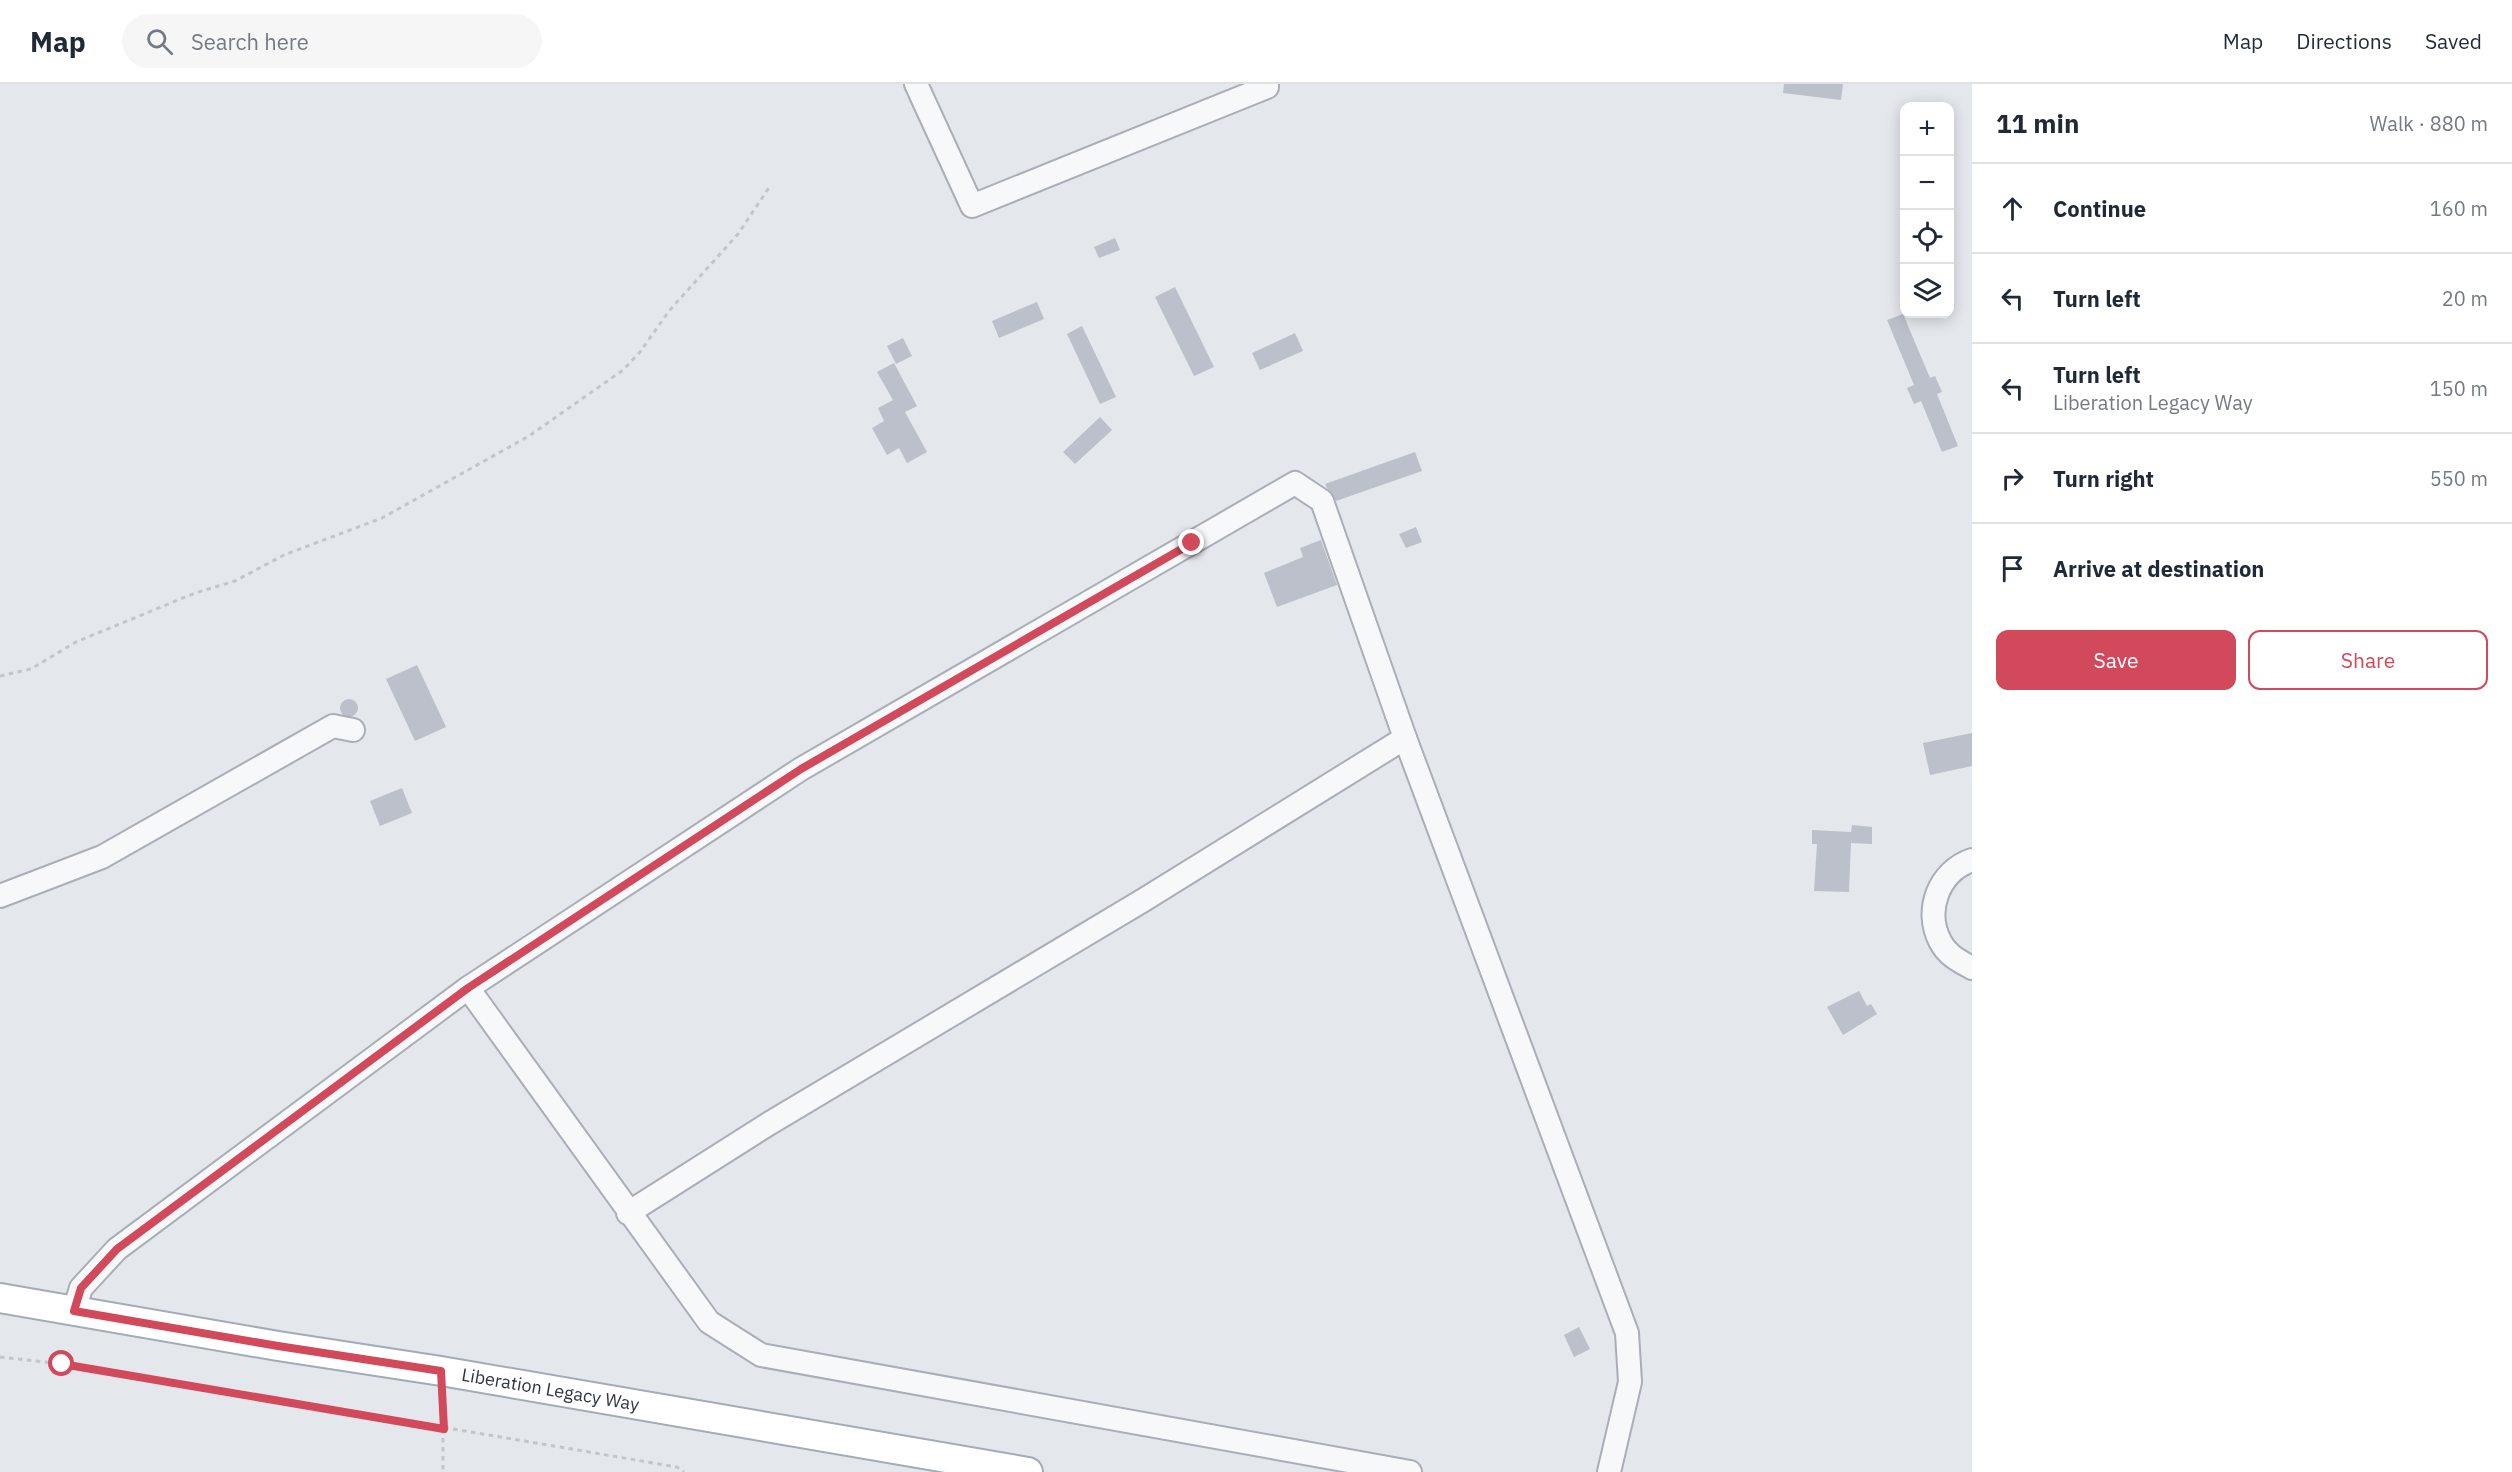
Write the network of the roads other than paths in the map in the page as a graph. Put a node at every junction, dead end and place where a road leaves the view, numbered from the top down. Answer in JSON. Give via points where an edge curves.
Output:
{"nodes":[{"id":1,"x":916,"y":84,"type":"edge"},
{"id":2,"x":1267,"y":84,"type":"edge"},
{"id":3,"x":353,"y":730,"type":"dead end"},
{"id":4,"x":1405,"y":738,"type":"junction"},
{"id":5,"x":1972,"y":860,"type":"edge"},
{"id":6,"x":0,"y":896,"type":"edge"},
{"id":7,"x":1972,"y":968,"type":"edge"},
{"id":8,"x":468,"y":988,"type":"junction"},
{"id":9,"x":628,"y":1213,"type":"junction"},
{"id":10,"x":0,"y":1298,"type":"edge"},
{"id":11,"x":74,"y":1311,"type":"junction"},
{"id":12,"x":1028,"y":1472,"type":"edge"},
{"id":13,"x":1410,"y":1472,"type":"edge"},
{"id":14,"x":1609,"y":1472,"type":"edge"}],
"edges":[{"from":1,"to":2,"type":"street","via":[[972,206]]},
{"from":3,"to":6,"type":"street","via":[[333,726],[102,857]]},
{"from":4,"to":8,"type":"street","via":[[1322,501],[1295,483],[801,769]]},
{"from":4,"to":9,"type":"street"},
{"from":4,"to":14,"type":"street","via":[[1626,1333],[1630,1382]]},
{"from":5,"to":7,"type":"street","via":[[1945,878],[1935,898],[1933,920],[1940,942],[1955,959]]},
{"from":8,"to":9,"type":"street"},
{"from":8,"to":11,"type":"street","via":[[117,1249],[81,1288]]},
{"from":9,"to":13,"type":"street","via":[[709,1322],[761,1355]]},
{"from":10,"to":11,"type":"main road","name":"Liberation Legacy Way"},
{"from":11,"to":12,"type":"main road","name":"Liberation Legacy Way"}]}
